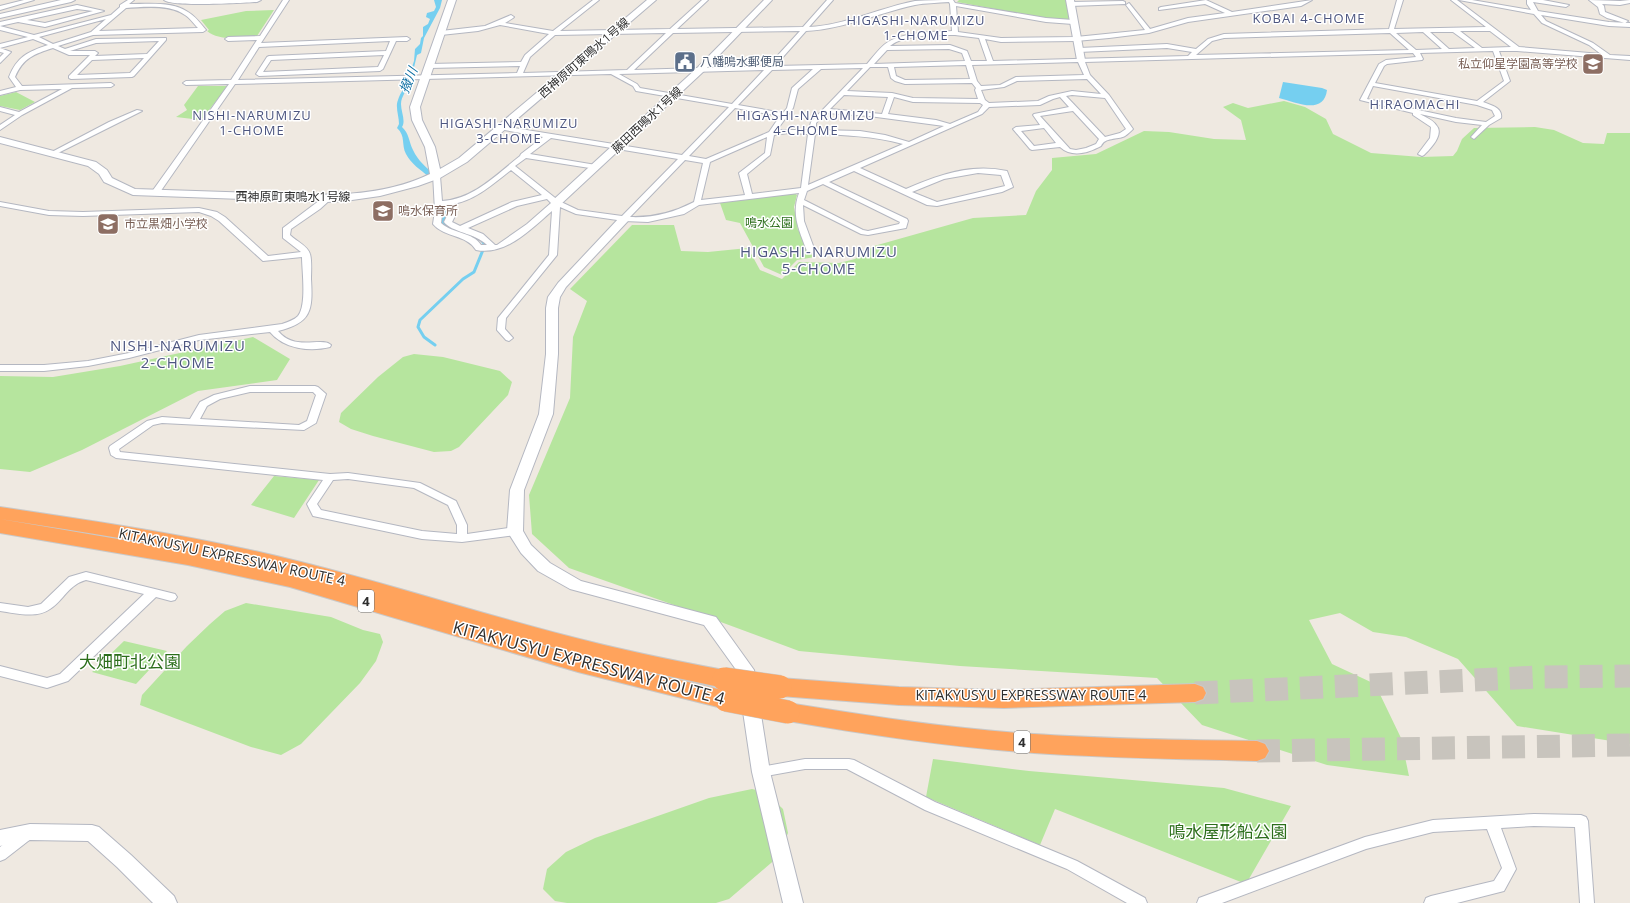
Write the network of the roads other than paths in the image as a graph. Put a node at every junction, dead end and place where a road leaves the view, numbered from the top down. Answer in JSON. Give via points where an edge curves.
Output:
{"nodes":[{"id":1,"x":31,"y":0,"type":"edge"},
{"id":2,"x":71,"y":0,"type":"edge"},
{"id":3,"x":130,"y":0,"type":"edge"},
{"id":4,"x":168,"y":0,"type":"edge"},
{"id":5,"x":257,"y":0,"type":"edge"},
{"id":6,"x":286,"y":0,"type":"edge"},
{"id":7,"x":452,"y":0,"type":"edge"},
{"id":8,"x":596,"y":0,"type":"edge"},
{"id":9,"x":652,"y":0,"type":"edge"},
{"id":10,"x":705,"y":0,"type":"edge"},
{"id":11,"x":768,"y":0,"type":"edge"},
{"id":12,"x":830,"y":0,"type":"edge"},
{"id":13,"x":1309,"y":0,"type":"edge"},
{"id":14,"x":1400,"y":0,"type":"edge"},
{"id":15,"x":1454,"y":0,"type":"edge"},
{"id":16,"x":1462,"y":0,"type":"edge"},
{"id":17,"x":1531,"y":0,"type":"edge"},
{"id":18,"x":951,"y":1,"type":"edge"},
{"id":19,"x":1594,"y":1,"type":"edge"},
{"id":20,"x":1630,"y":1,"type":"edge"},
{"id":21,"x":1071,"y":2,"type":"edge"},
{"id":22,"x":1566,"y":5,"type":"dead end"},
{"id":23,"x":122,"y":6,"type":"junction"},
{"id":24,"x":0,"y":8,"type":"edge"},
{"id":25,"x":1161,"y":9,"type":"dead end"},
{"id":26,"x":1536,"y":12,"type":"junction"},
{"id":27,"x":1232,"y":14,"type":"junction"},
{"id":28,"x":0,"y":16,"type":"edge"},
{"id":29,"x":112,"y":16,"type":"junction"},
{"id":30,"x":511,"y":17,"type":"dead end"},
{"id":31,"x":18,"y":20,"type":"junction"},
{"id":32,"x":1073,"y":22,"type":"junction"},
{"id":33,"x":1630,"y":22,"type":"edge"},
{"id":34,"x":0,"y":24,"type":"edge"},
{"id":35,"x":502,"y":24,"type":"junction"},
{"id":36,"x":1630,"y":25,"type":"edge"},
{"id":37,"x":0,"y":28,"type":"edge"},
{"id":38,"x":803,"y":29,"type":"junction"},
{"id":39,"x":1491,"y":29,"type":"junction"},
{"id":40,"x":740,"y":30,"type":"junction"},
{"id":41,"x":1424,"y":30,"type":"junction"},
{"id":42,"x":1455,"y":30,"type":"junction"},
{"id":43,"x":672,"y":31,"type":"junction"},
{"id":44,"x":1149,"y":31,"type":"junction"},
{"id":45,"x":1391,"y":31,"type":"junction"},
{"id":46,"x":614,"y":32,"type":"junction"},
{"id":47,"x":93,"y":33,"type":"junction"},
{"id":48,"x":441,"y":33,"type":"junction"},
{"id":49,"x":554,"y":33,"type":"junction"},
{"id":50,"x":955,"y":33,"type":"junction"},
{"id":51,"x":32,"y":36,"type":"junction"},
{"id":52,"x":981,"y":37,"type":"junction"},
{"id":53,"x":261,"y":38,"type":"junction"},
{"id":54,"x":228,"y":39,"type":"dead end"},
{"id":55,"x":408,"y":39,"type":"dead end"},
{"id":56,"x":1076,"y":39,"type":"junction"},
{"id":57,"x":394,"y":40,"type":"junction"},
{"id":58,"x":257,"y":45,"type":"junction"},
{"id":59,"x":0,"y":46,"type":"edge"},
{"id":60,"x":52,"y":46,"type":"junction"},
{"id":61,"x":885,"y":48,"type":"junction"},
{"id":62,"x":1517,"y":49,"type":"junction"},
{"id":63,"x":0,"y":50,"type":"edge"},
{"id":64,"x":1079,"y":50,"type":"junction"},
{"id":65,"x":1196,"y":50,"type":"junction"},
{"id":66,"x":1481,"y":50,"type":"junction"},
{"id":67,"x":1495,"y":50,"type":"junction"},
{"id":68,"x":64,"y":51,"type":"junction"},
{"id":69,"x":1448,"y":51,"type":"junction"},
{"id":70,"x":1414,"y":52,"type":"junction"},
{"id":71,"x":388,"y":53,"type":"junction"},
{"id":72,"x":148,"y":56,"type":"junction"},
{"id":73,"x":1608,"y":56,"type":"junction"},
{"id":74,"x":1190,"y":57,"type":"junction"},
{"id":75,"x":89,"y":58,"type":"junction"},
{"id":76,"x":1630,"y":58,"type":"edge"},
{"id":77,"x":1081,"y":60,"type":"junction"},
{"id":78,"x":0,"y":61,"type":"edge"},
{"id":79,"x":991,"y":62,"type":"junction"},
{"id":80,"x":968,"y":63,"type":"junction"},
{"id":81,"x":523,"y":64,"type":"junction"},
{"id":82,"x":869,"y":65,"type":"junction"},
{"id":83,"x":891,"y":65,"type":"junction"},
{"id":84,"x":429,"y":66,"type":"junction"},
{"id":85,"x":820,"y":67,"type":"junction"},
{"id":86,"x":770,"y":68,"type":"junction"},
{"id":87,"x":700,"y":70,"type":"junction"},
{"id":88,"x":629,"y":71,"type":"junction"},
{"id":89,"x":316,"y":72,"type":"junction"},
{"id":90,"x":611,"y":72,"type":"junction"},
{"id":91,"x":566,"y":74,"type":"junction"},
{"id":92,"x":519,"y":75,"type":"junction"},
{"id":93,"x":102,"y":76,"type":"junction"},
{"id":94,"x":423,"y":77,"type":"junction"},
{"id":95,"x":1088,"y":77,"type":"junction"},
{"id":96,"x":310,"y":81,"type":"junction"},
{"id":97,"x":974,"y":81,"type":"junction"},
{"id":98,"x":233,"y":82,"type":"junction"},
{"id":99,"x":186,"y":84,"type":"dead end"},
{"id":100,"x":1372,"y":84,"type":"junction"},
{"id":101,"x":92,"y":85,"type":"junction"},
{"id":102,"x":111,"y":85,"type":"dead end"},
{"id":103,"x":72,"y":86,"type":"junction"},
{"id":104,"x":20,"y":88,"type":"junction"},
{"id":105,"x":979,"y":88,"type":"junction"},
{"id":106,"x":843,"y":92,"type":"junction"},
{"id":107,"x":0,"y":94,"type":"edge"},
{"id":108,"x":673,"y":95,"type":"junction"},
{"id":109,"x":892,"y":95,"type":"junction"},
{"id":110,"x":1061,"y":95,"type":"junction"},
{"id":111,"x":1107,"y":96,"type":"junction"},
{"id":112,"x":984,"y":103,"type":"junction"},
{"id":113,"x":1478,"y":103,"type":"junction"},
{"id":114,"x":735,"y":106,"type":"junction"},
{"id":115,"x":0,"y":109,"type":"edge"},
{"id":116,"x":1074,"y":109,"type":"junction"},
{"id":117,"x":1408,"y":110,"type":"junction"},
{"id":118,"x":139,"y":111,"type":"dead end"},
{"id":119,"x":825,"y":111,"type":"junction"},
{"id":120,"x":20,"y":114,"type":"junction"},
{"id":121,"x":783,"y":115,"type":"junction"},
{"id":122,"x":884,"y":116,"type":"junction"},
{"id":123,"x":1487,"y":124,"type":"junction"},
{"id":124,"x":952,"y":126,"type":"junction"},
{"id":125,"x":1046,"y":126,"type":"junction"},
{"id":126,"x":0,"y":128,"type":"edge"},
{"id":127,"x":501,"y":128,"type":"junction"},
{"id":128,"x":811,"y":131,"type":"junction"},
{"id":129,"x":771,"y":133,"type":"junction"},
{"id":130,"x":550,"y":135,"type":"junction"},
{"id":131,"x":1474,"y":137,"type":"dead end"},
{"id":132,"x":1102,"y":139,"type":"junction"},
{"id":133,"x":0,"y":140,"type":"edge"},
{"id":134,"x":910,"y":144,"type":"junction"},
{"id":135,"x":1062,"y":144,"type":"junction"},
{"id":136,"x":619,"y":146,"type":"junction"},
{"id":137,"x":52,"y":154,"type":"junction"},
{"id":138,"x":1422,"y":154,"type":"dead end"},
{"id":139,"x":523,"y":155,"type":"junction"},
{"id":140,"x":684,"y":156,"type":"junction"},
{"id":141,"x":707,"y":161,"type":"junction"},
{"id":142,"x":510,"y":166,"type":"junction"},
{"id":143,"x":596,"y":167,"type":"junction"},
{"id":144,"x":854,"y":168,"type":"junction"},
{"id":145,"x":436,"y":176,"type":"junction"},
{"id":146,"x":822,"y":181,"type":"junction"},
{"id":147,"x":804,"y":190,"type":"junction"},
{"id":148,"x":906,"y":192,"type":"junction"},
{"id":149,"x":155,"y":193,"type":"junction"},
{"id":150,"x":749,"y":196,"type":"junction"},
{"id":151,"x":548,"y":197,"type":"junction"},
{"id":152,"x":327,"y":199,"type":"junction"},
{"id":153,"x":799,"y":200,"type":"junction"},
{"id":154,"x":450,"y":203,"type":"junction"},
{"id":155,"x":556,"y":203,"type":"junction"},
{"id":156,"x":697,"y":203,"type":"junction"},
{"id":157,"x":0,"y":204,"type":"edge"},
{"id":158,"x":439,"y":204,"type":"junction"},
{"id":159,"x":624,"y":219,"type":"junction"},
{"id":160,"x":461,"y":228,"type":"junction"},
{"id":161,"x":491,"y":248,"type":"junction"},
{"id":162,"x":811,"y":251,"type":"dead end"},
{"id":163,"x":306,"y":254,"type":"junction"},
{"id":164,"x":272,"y":329,"type":"junction"},
{"id":165,"x":509,"y":338,"type":"dead end"},
{"id":166,"x":326,"y":345,"type":"dead end"},
{"id":167,"x":0,"y":368,"type":"edge"},
{"id":168,"x":194,"y":421,"type":"junction"},
{"id":169,"x":330,"y":477,"type":"junction"},
{"id":170,"x":0,"y":513,"type":"edge"},
{"id":171,"x":0,"y":526,"type":"edge"},
{"id":172,"x":516,"y":531,"type":"junction"},
{"id":173,"x":462,"y":538,"type":"junction"},
{"id":174,"x":153,"y":593,"type":"junction"},
{"id":175,"x":171,"y":597,"type":"dead end"},
{"id":176,"x":0,"y":607,"type":"edge"},
{"id":177,"x":0,"y":671,"type":"edge"},
{"id":178,"x":725,"y":689,"type":"junction"},
{"id":179,"x":1195,"y":693,"type":"tunnel mouth"},
{"id":180,"x":1257,"y":751,"type":"tunnel mouth"},
{"id":181,"x":761,"y":772,"type":"junction"},
{"id":182,"x":1492,"y":823,"type":"junction"},
{"id":183,"x":30,"y":832,"type":"junction"},
{"id":184,"x":0,"y":838,"type":"edge"},
{"id":185,"x":0,"y":856,"type":"edge"},
{"id":186,"x":166,"y":903,"type":"edge"},
{"id":187,"x":793,"y":903,"type":"edge"},
{"id":188,"x":1140,"y":903,"type":"edge"},
{"id":189,"x":1204,"y":903,"type":"edge"},
{"id":190,"x":1431,"y":903,"type":"edge"},
{"id":191,"x":1587,"y":903,"type":"edge"}],
"edges":[{"from":1,"to":24,"type":"street"},
{"from":2,"to":28,"type":"street"},
{"from":3,"to":23,"type":"street"},
{"from":4,"to":5,"type":"street"},
{"from":6,"to":53,"type":"street"},
{"from":7,"to":48,"type":"street"},
{"from":8,"to":49,"type":"street"},
{"from":9,"to":46,"type":"street","name":"西神原町東鳴水1号線"},
{"from":10,"to":43,"type":"street"},
{"from":11,"to":40,"type":"street","name":"藤田西鳴水1号線"},
{"from":12,"to":38,"type":"street"},
{"from":13,"to":27,"type":"street","via":[[1301,4]]},
{"from":14,"to":45,"type":"street"},
{"from":15,"to":39,"type":"street"},
{"from":16,"to":26,"type":"street"},
{"from":17,"to":22,"type":"street"},
{"from":17,"to":26,"type":"street","via":[[1530,4]]},
{"from":18,"to":32,"type":"street","via":[[1046,20]]},
{"from":18,"to":38,"type":"street","via":[[916,3],[848,23]]},
{"from":18,"to":50,"type":"street"},
{"from":19,"to":20,"type":"street"},
{"from":19,"to":33,"type":"street","via":[[1601,6],[1602,13]]},
{"from":21,"to":32,"type":"street"},
{"from":21,"to":44,"type":"street","via":[[1126,4]]},
{"from":23,"to":29,"type":"street"},
{"from":23,"to":47,"type":"street","via":[[180,10],[203,30]]},
{"from":25,"to":27,"type":"street","via":[[1206,2]]},
{"from":26,"to":36,"type":"street"},
{"from":26,"to":73,"type":"street","via":[[1544,22],[1592,44]]},
{"from":27,"to":44,"type":"street","via":[[1188,20]]},
{"from":29,"to":47,"type":"street"},
{"from":29,"to":51,"type":"street"},
{"from":30,"to":35,"type":"street"},
{"from":31,"to":31,"type":"street","via":[[45,25],[101,11],[77,7]]},
{"from":31,"to":34,"type":"street"},
{"from":32,"to":56,"type":"street"},
{"from":35,"to":48,"type":"street","via":[[469,31]]},
{"from":35,"to":49,"type":"street"},
{"from":37,"to":51,"type":"street"},
{"from":38,"to":40,"type":"street"},
{"from":38,"to":86,"type":"street"},
{"from":39,"to":42,"type":"street"},
{"from":39,"to":62,"type":"street"},
{"from":40,"to":43,"type":"street"},
{"from":40,"to":87,"type":"street","name":"藤田西鳴水1号線"},
{"from":41,"to":42,"type":"street"},
{"from":41,"to":45,"type":"street"},
{"from":41,"to":69,"type":"street"},
{"from":42,"to":66,"type":"street"},
{"from":43,"to":46,"type":"street"},
{"from":43,"to":88,"type":"street"},
{"from":44,"to":56,"type":"street"},
{"from":45,"to":65,"type":"street","via":[[1224,36],[1210,40]]},
{"from":45,"to":70,"type":"street"},
{"from":46,"to":49,"type":"street"},
{"from":46,"to":91,"type":"street","name":"西神原町東鳴水1号線"},
{"from":47,"to":60,"type":"street"},
{"from":48,"to":84,"type":"street"},
{"from":49,"to":81,"type":"street","via":[[536,47]]},
{"from":50,"to":52,"type":"street"},
{"from":50,"to":61,"type":"street","via":[[917,35],[890,43]]},
{"from":51,"to":59,"type":"street"},
{"from":51,"to":60,"type":"street"},
{"from":52,"to":56,"type":"street","via":[[1001,40]]},
{"from":52,"to":79,"type":"street"},
{"from":53,"to":54,"type":"street"},
{"from":53,"to":58,"type":"street"},
{"from":55,"to":57,"type":"street"},
{"from":56,"to":64,"type":"street"},
{"from":57,"to":58,"type":"street"},
{"from":57,"to":71,"type":"street"},
{"from":58,"to":98,"type":"street"},
{"from":60,"to":68,"type":"street"},
{"from":60,"to":104,"type":"street","via":[[34,52],[18,65],[12,77]]},
{"from":61,"to":80,"type":"street","via":[[950,46],[964,52]]},
{"from":61,"to":82,"type":"street"},
{"from":62,"to":67,"type":"street"},
{"from":62,"to":73,"type":"street"},
{"from":63,"to":78,"type":"street","via":[[8,52]]},
{"from":64,"to":65,"type":"street","via":[[1167,46]]},
{"from":64,"to":77,"type":"street"},
{"from":65,"to":74,"type":"street"},
{"from":66,"to":67,"type":"street"},
{"from":66,"to":69,"type":"street"},
{"from":67,"to":113,"type":"street","via":[[1507,81]]},
{"from":68,"to":72,"type":"street","via":[[96,41],[164,39]]},
{"from":68,"to":75,"type":"street","via":[[95,53]]},
{"from":69,"to":70,"type":"street"},
{"from":70,"to":74,"type":"street"},
{"from":70,"to":100,"type":"street","via":[[1420,59],[1386,62],[1381,65]]},
{"from":71,"to":89,"type":"street","via":[[380,69]]},
{"from":71,"to":89,"type":"street","via":[[269,58],[259,74]]},
{"from":72,"to":75,"type":"street"},
{"from":72,"to":93,"type":"street","via":[[132,75]]},
{"from":73,"to":76,"type":"street"},
{"from":74,"to":77,"type":"street"},
{"from":75,"to":93,"type":"street","via":[[71,77]]},
{"from":77,"to":79,"type":"street"},
{"from":77,"to":95,"type":"street"},
{"from":79,"to":80,"type":"street"},
{"from":80,"to":83,"type":"street"},
{"from":80,"to":97,"type":"street"},
{"from":81,"to":84,"type":"street"},
{"from":81,"to":92,"type":"street"},
{"from":82,"to":83,"type":"street"},
{"from":82,"to":85,"type":"street"},
{"from":82,"to":106,"type":"street"},
{"from":83,"to":97,"type":"street","via":[[893,77],[905,82]]},
{"from":84,"to":94,"type":"street"},
{"from":85,"to":86,"type":"street"},
{"from":85,"to":121,"type":"street","via":[[795,88],[790,108]]},
{"from":86,"to":87,"type":"street"},
{"from":86,"to":114,"type":"street"},
{"from":87,"to":88,"type":"street"},
{"from":87,"to":108,"type":"street","name":"藤田西鳴水1号線"},
{"from":88,"to":90,"type":"street"},
{"from":89,"to":96,"type":"street"},
{"from":90,"to":91,"type":"street"},
{"from":90,"to":108,"type":"street","via":[[634,84],[638,90]]},
{"from":91,"to":92,"type":"street"},
{"from":91,"to":127,"type":"street","name":"西神原町東鳴水1号線"},
{"from":92,"to":94,"type":"street"},
{"from":93,"to":101,"type":"street"},
{"from":94,"to":96,"type":"street"},
{"from":94,"to":145,"type":"street","via":[[416,107],[417,120],[430,147]]},
{"from":95,"to":105,"type":"street","via":[[1016,79],[1004,86]]},
{"from":95,"to":111,"type":"street"},
{"from":96,"to":98,"type":"street"},
{"from":97,"to":105,"type":"street"},
{"from":98,"to":99,"type":"street"},
{"from":98,"to":149,"type":"street"},
{"from":100,"to":113,"type":"street"},
{"from":100,"to":117,"type":"street","via":[[1363,100]]},
{"from":101,"to":102,"type":"street"},
{"from":101,"to":103,"type":"street"},
{"from":103,"to":104,"type":"street"},
{"from":103,"to":120,"type":"street"},
{"from":104,"to":107,"type":"street"},
{"from":105,"to":112,"type":"street"},
{"from":106,"to":109,"type":"street"},
{"from":106,"to":119,"type":"street"},
{"from":108,"to":114,"type":"street"},
{"from":108,"to":136,"type":"street","name":"藤田西鳴水1号線"},
{"from":109,"to":112,"type":"street","via":[[913,100]]},
{"from":109,"to":122,"type":"street"},
{"from":110,"to":111,"type":"street"},
{"from":110,"to":112,"type":"street","via":[[1040,103]]},
{"from":110,"to":116,"type":"street"},
{"from":111,"to":132,"type":"street","via":[[1130,129],[1122,135]]},
{"from":112,"to":124,"type":"street","via":[[980,113]]},
{"from":113,"to":123,"type":"street","via":[[1493,108],[1498,113],[1499,117]]},
{"from":114,"to":121,"type":"street"},
{"from":114,"to":140,"type":"street"},
{"from":115,"to":120,"type":"street"},
{"from":116,"to":125,"type":"street","via":[[1036,115]]},
{"from":116,"to":132,"type":"street"},
{"from":117,"to":123,"type":"street"},
{"from":117,"to":138,"type":"street","via":[[1434,126],[1436,132]]},
{"from":118,"to":137,"type":"street","via":[[111,122]]},
{"from":119,"to":122,"type":"street"},
{"from":119,"to":128,"type":"street","via":[[813,123]]},
{"from":120,"to":126,"type":"street"},
{"from":121,"to":129,"type":"street"},
{"from":122,"to":124,"type":"street"},
{"from":123,"to":131,"type":"street"},
{"from":124,"to":134,"type":"street"},
{"from":125,"to":135,"type":"street"},
{"from":125,"to":135,"type":"street","via":[[1016,129],[1032,148]]},
{"from":127,"to":130,"type":"street"},
{"from":127,"to":145,"type":"street","name":"西神原町東鳴水1号線","via":[[463,160]]},
{"from":128,"to":129,"type":"street"},
{"from":128,"to":134,"type":"street","via":[[885,136]]},
{"from":128,"to":147,"type":"street"},
{"from":129,"to":141,"type":"street"},
{"from":129,"to":150,"type":"street","via":[[768,154],[743,173]]},
{"from":130,"to":136,"type":"street"},
{"from":130,"to":139,"type":"street"},
{"from":132,"to":135,"type":"street","via":[[1099,146],[1077,152]]},
{"from":133,"to":137,"type":"street","name":"西神原町東鳴水1号線"},
{"from":134,"to":144,"type":"street"},
{"from":136,"to":140,"type":"street"},
{"from":136,"to":143,"type":"street","name":"藤田西鳴水1号線"},
{"from":137,"to":149,"type":"street","name":"西神原町東鳴水1号線","via":[[92,164],[103,172],[108,180],[133,192]]},
{"from":139,"to":142,"type":"street"},
{"from":139,"to":143,"type":"street"},
{"from":140,"to":141,"type":"street"},
{"from":140,"to":159,"type":"street"},
{"from":141,"to":156,"type":"street"},
{"from":142,"to":151,"type":"street"},
{"from":142,"to":154,"type":"street","via":[[480,191]]},
{"from":143,"to":155,"type":"street","name":"藤田西鳴水1号線"},
{"from":144,"to":146,"type":"street"},
{"from":144,"to":148,"type":"street"},
{"from":145,"to":152,"type":"street","name":"西神原町東鳴水1号線","via":[[383,193]]},
{"from":145,"to":158,"type":"street"},
{"from":146,"to":147,"type":"street"},
{"from":146,"to":153,"type":"street","via":[[904,221],[903,226],[861,232]]},
{"from":147,"to":150,"type":"street"},
{"from":147,"to":153,"type":"street"},
{"from":148,"to":148,"type":"street","via":[[937,204],[1009,187],[1004,173],[992,171],[957,173],[935,178]]},
{"from":149,"to":152,"type":"street","name":"西神原町東鳴水1号線"},
{"from":150,"to":156,"type":"street"},
{"from":151,"to":155,"type":"street"},
{"from":151,"to":160,"type":"street","via":[[522,200]]},
{"from":152,"to":163,"type":"street","via":[[287,228],[286,236],[302,247]]},
{"from":153,"to":162,"type":"street","via":[[798,212]]},
{"from":154,"to":158,"type":"street"},
{"from":154,"to":160,"type":"street","via":[[452,214],[448,222]]},
{"from":155,"to":159,"type":"street","via":[[576,212]]},
{"from":155,"to":161,"type":"street","via":[[506,243]]},
{"from":155,"to":165,"type":"street","via":[[553,255],[502,318],[501,330]]},
{"from":156,"to":159,"type":"street","via":[[667,216],[648,220]]},
{"from":157,"to":163,"type":"street","via":[[48,213],[199,210],[222,219],[266,259]]},
{"from":158,"to":161,"type":"street","via":[[437,224],[442,230],[474,240],[479,248]]},
{"from":159,"to":172,"type":"street","via":[[562,285],[554,297],[546,414],[517,490]]},
{"from":160,"to":161,"type":"street","via":[[481,235],[489,241]]},
{"from":163,"to":164,"type":"street","via":[[307,307],[302,317]]},
{"from":164,"to":166,"type":"street","via":[[277,337],[288,343]]},
{"from":164,"to":167,"type":"street","via":[[212,335],[67,367]]},
{"from":168,"to":168,"type":"street","via":[[203,404],[217,397],[250,389],[315,389],[321,394],[311,423],[301,428]]},
{"from":168,"to":169,"type":"street","via":[[162,420],[150,423],[114,448],[116,455]]},
{"from":169,"to":173,"type":"street","via":[[348,476],[416,485],[452,503],[462,525]]},
{"from":169,"to":173,"type":"street","via":[[312,504],[317,513],[422,535]]},
{"from":170,"to":178,"type":"highway","name":"KITAKYUSYU EXPRESSWAY ROUTE 4","number":"4","via":[[198,546],[299,569],[587,650],[651,665]]},
{"from":171,"to":178,"type":"highway","name":"KITAKYUSYU EXPRESSWAY ROUTE 4","number":"4","via":[[188,558],[290,580],[578,664]]},
{"from":172,"to":173,"type":"street"},
{"from":172,"to":181,"type":"street","via":[[526,549],[544,567],[576,585],[710,621],[745,670]]},
{"from":174,"to":175,"type":"street"},
{"from":174,"to":176,"type":"street","via":[[86,576],[73,580],[45,607],[28,611]]},
{"from":174,"to":177,"type":"street","via":[[64,678],[47,683]]},
{"from":178,"to":179,"type":"highway","name":"KITAKYUSYU EXPRESSWAY ROUTE 4","number":"4","bridge":true,"via":[[780,688],[899,696],[997,698]]},
{"from":178,"to":180,"type":"highway","name":"KITAKYUSYU EXPRESSWAY ROUTE 4","number":"4","bridge":true,"via":[[788,712],[869,726],[1001,741]]},
{"from":181,"to":187,"type":"street"},
{"from":181,"to":188,"type":"street","via":[[806,764],[849,764],[930,806],[1072,865]]},
{"from":182,"to":189,"type":"street","via":[[1433,826],[1365,843]]},
{"from":182,"to":190,"type":"street","via":[[1509,868],[1499,886]]},
{"from":182,"to":191,"type":"street","via":[[1534,820],[1580,821]]},
{"from":183,"to":184,"type":"street"},
{"from":183,"to":185,"type":"street"},
{"from":183,"to":186,"type":"street","via":[[92,833]]}]}
